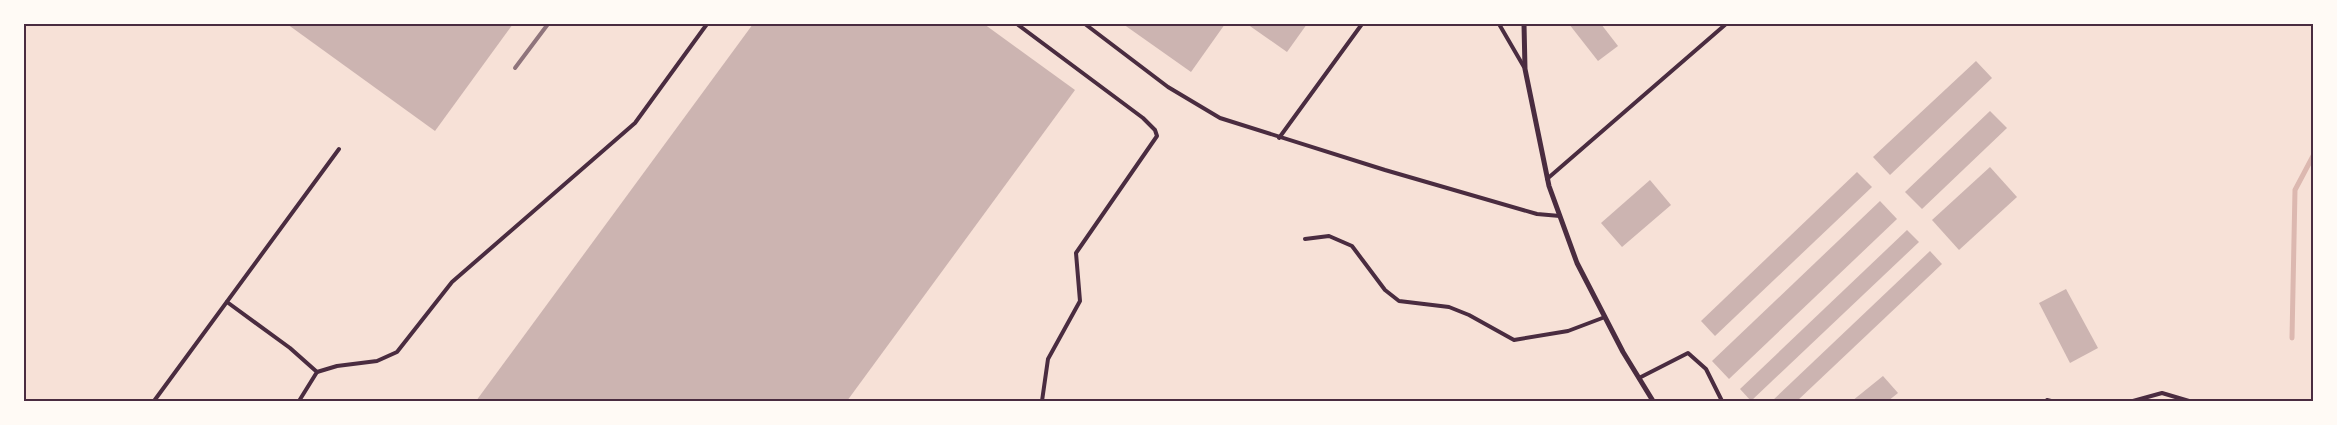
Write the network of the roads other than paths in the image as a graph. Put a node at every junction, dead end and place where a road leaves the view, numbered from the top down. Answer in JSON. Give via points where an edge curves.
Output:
{"nodes":[{"id":1,"x":707,"y":24,"type":"edge"},
{"id":2,"x":1017,"y":24,"type":"edge"},
{"id":3,"x":1085,"y":24,"type":"edge"},
{"id":4,"x":1362,"y":24,"type":"edge"},
{"id":5,"x":1499,"y":24,"type":"edge"},
{"id":6,"x":1524,"y":24,"type":"edge"},
{"id":7,"x":1726,"y":24,"type":"edge"},
{"id":8,"x":1525,"y":69,"type":"junction"},
{"id":9,"x":1279,"y":138,"type":"junction"},
{"id":10,"x":339,"y":149,"type":"dead end"},
{"id":11,"x":1547,"y":179,"type":"junction"},
{"id":12,"x":1560,"y":216,"type":"junction"},
{"id":13,"x":1305,"y":239,"type":"dead end"},
{"id":14,"x":227,"y":302,"type":"junction"},
{"id":15,"x":1605,"y":317,"type":"junction"},
{"id":16,"x":317,"y":372,"type":"junction"},
{"id":17,"x":1639,"y":378,"type":"junction"},
{"id":18,"x":154,"y":401,"type":"edge"},
{"id":19,"x":300,"y":401,"type":"edge"},
{"id":20,"x":1042,"y":401,"type":"edge"},
{"id":21,"x":1653,"y":401,"type":"edge"},
{"id":22,"x":1722,"y":401,"type":"edge"},
{"id":23,"x":2132,"y":401,"type":"edge"},
{"id":24,"x":2189,"y":401,"type":"edge"}],
"edges":[{"from":1,"to":16,"type":"lane","via":[[635,123],[452,282],[397,352],[377,361]]},
{"from":2,"to":20,"type":"lane","via":[[1143,118],[1157,136],[1076,253],[1080,301],[1048,358]]},
{"from":3,"to":9,"type":"lane","via":[[1168,87],[1220,118]]},
{"from":4,"to":9,"type":"lane"},
{"from":5,"to":8,"type":"lane"},
{"from":6,"to":8,"type":"street"},
{"from":7,"to":11,"type":"lane"},
{"from":8,"to":11,"type":"street"},
{"from":9,"to":12,"type":"lane","via":[[1528,211]]},
{"from":10,"to":14,"type":"lane"},
{"from":11,"to":12,"type":"street"},
{"from":12,"to":15,"type":"street","via":[[1577,263]]},
{"from":13,"to":15,"type":"lane","via":[[1330,236],[1352,246],[1385,290],[1399,301],[1449,307],[1514,340],[1568,331]]},
{"from":14,"to":16,"type":"lane"},
{"from":14,"to":18,"type":"lane"},
{"from":15,"to":17,"type":"street"},
{"from":16,"to":19,"type":"lane"},
{"from":17,"to":21,"type":"street"},
{"from":17,"to":22,"type":"lane","via":[[1688,353],[1706,368]]},
{"from":23,"to":24,"type":"lane","via":[[2162,393]]}]}
